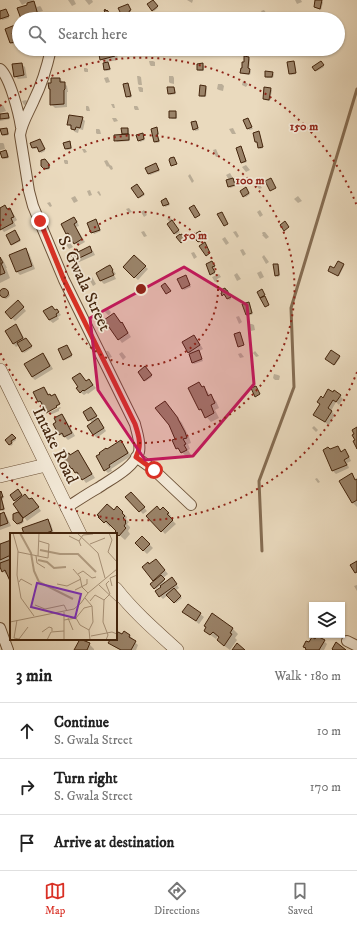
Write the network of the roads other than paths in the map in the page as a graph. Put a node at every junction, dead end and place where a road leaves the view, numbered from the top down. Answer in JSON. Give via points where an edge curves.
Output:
{"nodes":[{"id":1,"x":50,"y":56,"type":"edge"},
{"id":2,"x":0,"y":69,"type":"edge"},
{"id":3,"x":21,"y":127,"type":"junction"},
{"id":4,"x":0,"y":370,"type":"edge"},
{"id":5,"x":136,"y":457,"type":"junction"},
{"id":6,"x":46,"y":465,"type":"junction"},
{"id":7,"x":0,"y":476,"type":"edge"},
{"id":8,"x":191,"y":505,"type":"dead end"},
{"id":9,"x":66,"y":508,"type":"junction"},
{"id":10,"x":79,"y":533,"type":"edge"},
{"id":11,"x":117,"y":590,"type":"edge"},
{"id":12,"x":0,"y":628,"type":"edge"},
{"id":13,"x":347,"y":641,"type":"dead end"},
{"id":14,"x":357,"y":646,"type":"edge"},
{"id":15,"x":8,"y":650,"type":"edge"},
{"id":16,"x":177,"y":650,"type":"edge"}],
"edges":[{"from":1,"to":3,"type":"street","name":"S. Gwala Street","via":[[42,82]]},
{"from":2,"to":3,"type":"street","via":[[7,79]]},
{"from":3,"to":5,"type":"street","name":"S. Gwala Street","via":[[25,168],[34,206],[64,280],[135,424],[139,444]]},
{"from":4,"to":6,"type":"street","name":"Intake Road"},
{"from":5,"to":8,"type":"street","via":[[154,470]]},
{"from":5,"to":9,"type":"street","via":[[131,465],[119,474]]},
{"from":6,"to":7,"type":"street"},
{"from":6,"to":9,"type":"street","name":"Intake Road"},
{"from":9,"to":10,"type":"street","name":"Intake Road"},
{"from":11,"to":16,"type":"street","via":[[151,627]]},
{"from":12,"to":15,"type":"street"},
{"from":13,"to":14,"type":"street"}]}
